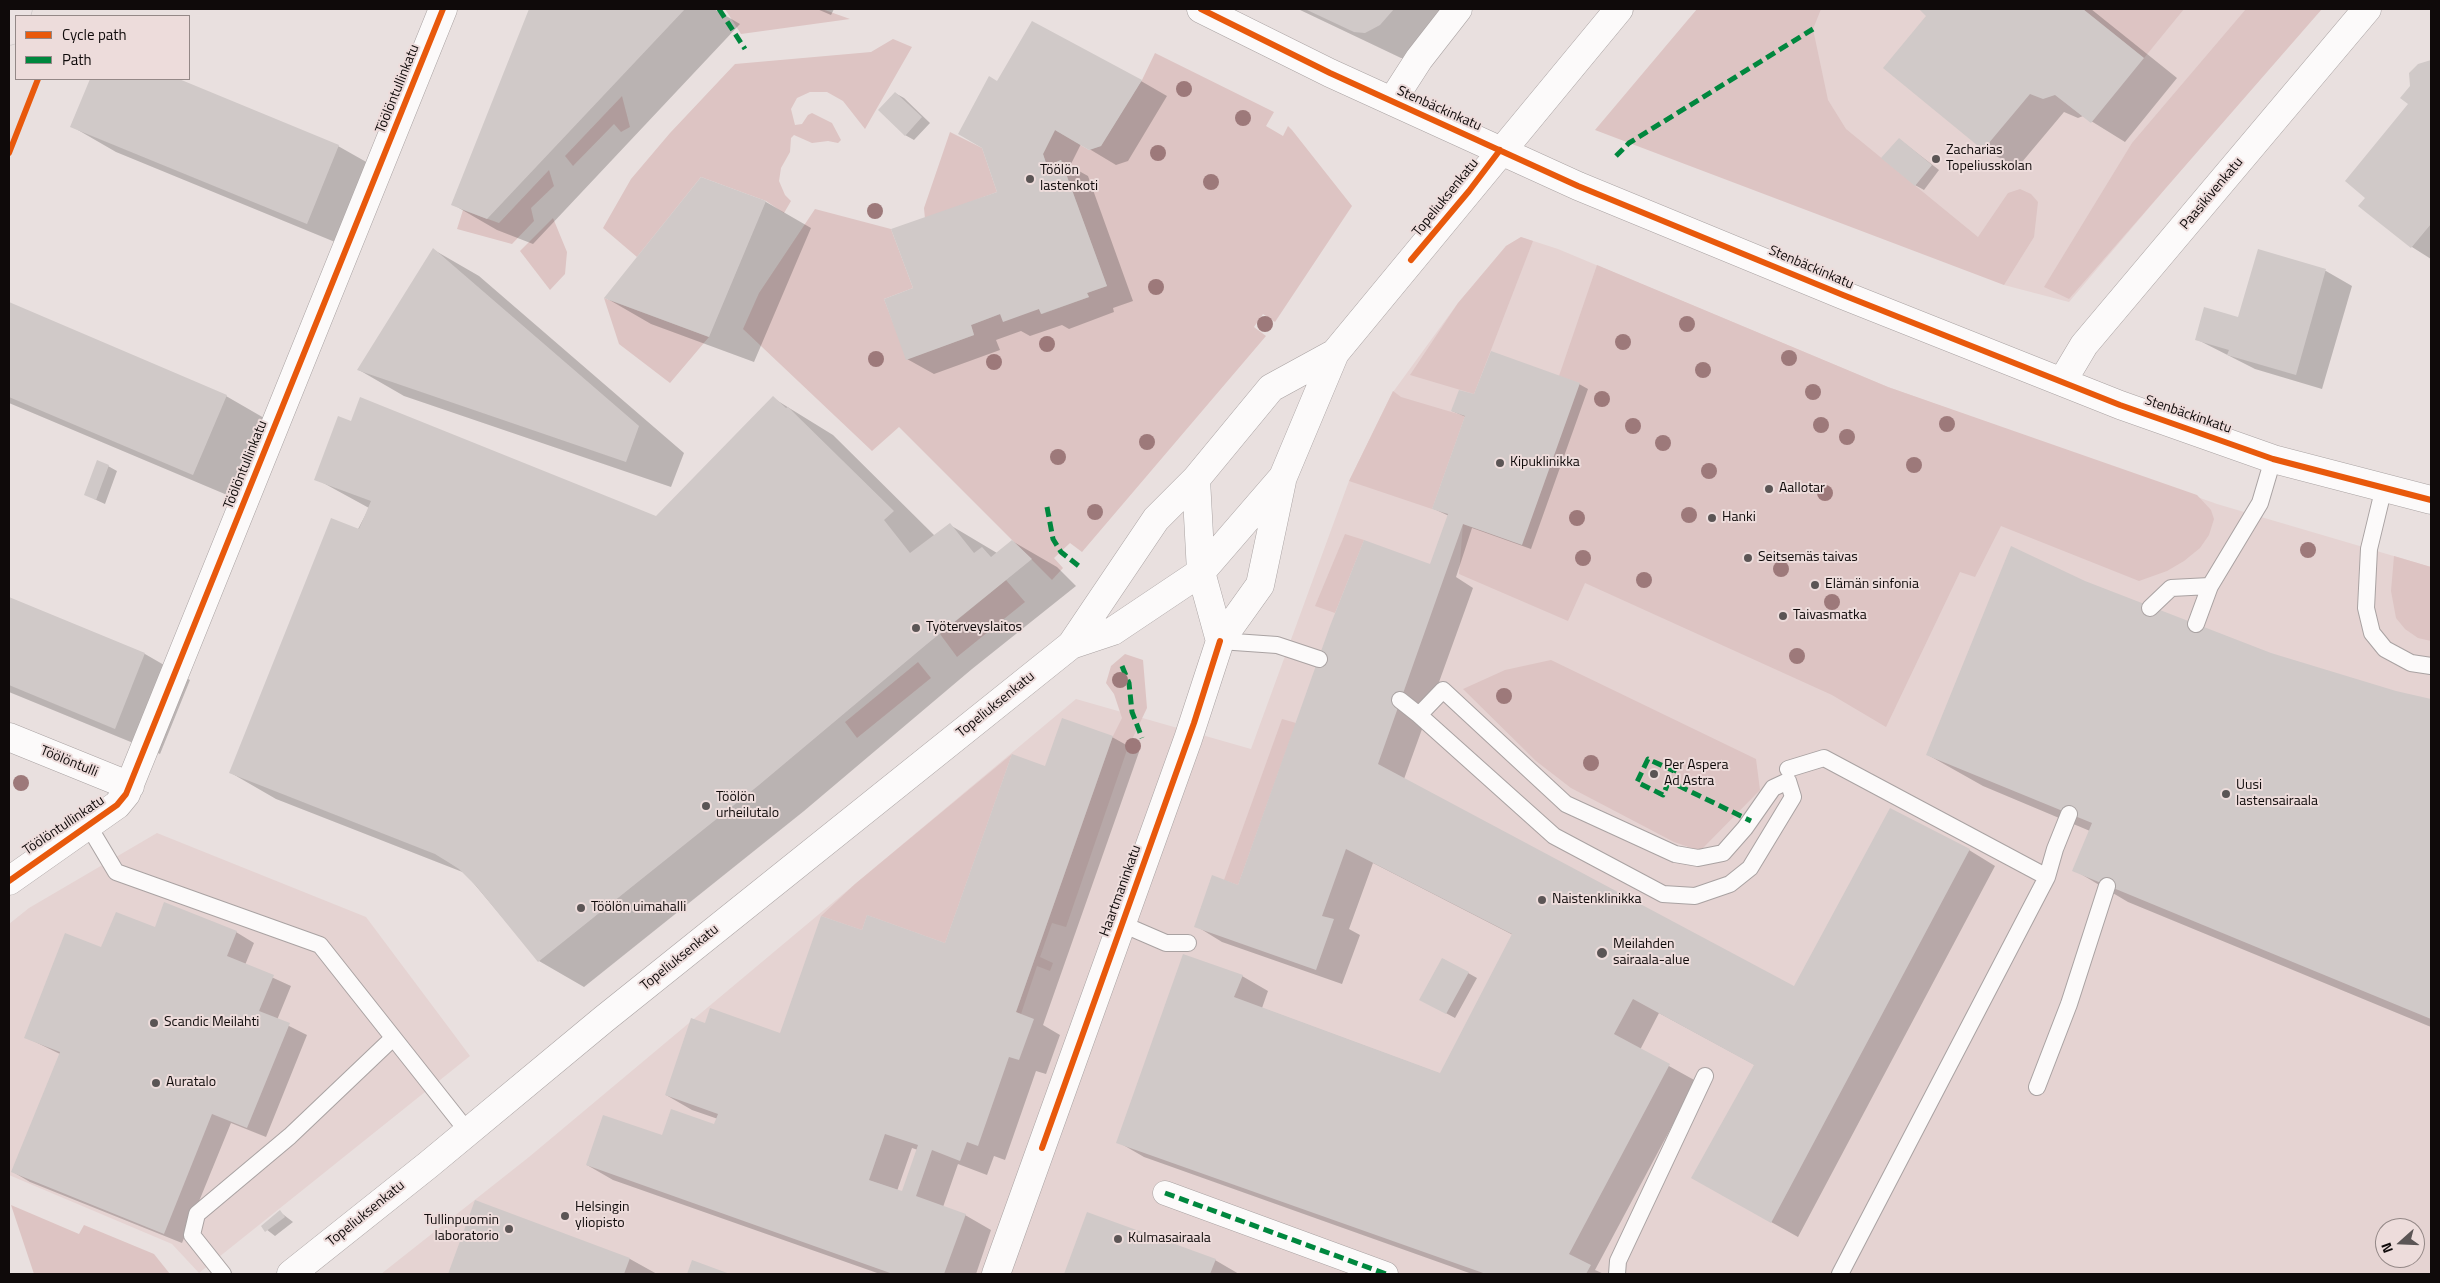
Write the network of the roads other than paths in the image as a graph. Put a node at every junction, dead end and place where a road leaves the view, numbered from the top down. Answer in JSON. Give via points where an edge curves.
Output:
{"nodes":[{"id":1,"x":443,"y":9,"type":"edge"},
{"id":2,"x":1201,"y":9,"type":"edge"},
{"id":3,"x":1458,"y":9,"type":"edge"},
{"id":4,"x":1619,"y":9,"type":"edge"},
{"id":5,"x":2367,"y":9,"type":"edge"},
{"id":6,"x":15,"y":16,"type":"edge"},
{"id":7,"x":9,"y":31,"type":"edge"},
{"id":8,"x":1392,"y":101,"type":"junction"},
{"id":9,"x":1500,"y":150,"type":"junction"},
{"id":10,"x":1335,"y":353,"type":"junction"},
{"id":11,"x":2062,"y":382,"type":"junction"},
{"id":12,"x":2274,"y":459,"type":"junction"},
{"id":13,"x":1283,"y":477,"type":"junction"},
{"id":14,"x":1196,"y":479,"type":"junction"},
{"id":15,"x":2384,"y":487,"type":"junction"},
{"id":16,"x":2431,"y":500,"type":"edge"},
{"id":17,"x":1201,"y":572,"type":"junction"},
{"id":18,"x":2210,"y":586,"type":"junction"},
{"id":19,"x":2150,"y":608,"type":"dead end"},
{"id":20,"x":2196,"y":624,"type":"dead end"},
{"id":21,"x":1220,"y":641,"type":"junction"},
{"id":22,"x":1071,"y":645,"type":"junction"},
{"id":23,"x":1318,"y":659,"type":"dead end"},
{"id":24,"x":2431,"y":666,"type":"edge"},
{"id":25,"x":1400,"y":700,"type":"dead end"},
{"id":26,"x":1418,"y":715,"type":"junction"},
{"id":27,"x":9,"y":737,"type":"edge"},
{"id":28,"x":1788,"y":769,"type":"dead end"},
{"id":29,"x":130,"y":786,"type":"junction"},
{"id":30,"x":2069,"y":814,"type":"dead end"},
{"id":31,"x":88,"y":825,"type":"junction"},
{"id":32,"x":2047,"y":877,"type":"junction"},
{"id":33,"x":9,"y":881,"type":"edge"},
{"id":34,"x":2107,"y":886,"type":"dead end"},
{"id":35,"x":1122,"y":924,"type":"junction"},
{"id":36,"x":1188,"y":943,"type":"dead end"},
{"id":37,"x":393,"y":1038,"type":"junction"},
{"id":38,"x":1705,"y":1076,"type":"dead end"},
{"id":39,"x":2037,"y":1087,"type":"dead end"},
{"id":40,"x":468,"y":1132,"type":"junction"},
{"id":41,"x":1165,"y":1193,"type":"dead end"},
{"id":42,"x":223,"y":1274,"type":"edge"},
{"id":43,"x":291,"y":1274,"type":"edge"},
{"id":44,"x":996,"y":1274,"type":"edge"},
{"id":45,"x":1386,"y":1274,"type":"edge"},
{"id":46,"x":1617,"y":1274,"type":"edge"},
{"id":47,"x":1840,"y":1274,"type":"edge"}],
"edges":[{"from":1,"to":29,"type":"main road","name":"Töölöntullinkatu"},
{"from":2,"to":8,"type":"main road","name":"Stenbäckinkatu"},
{"from":3,"to":8,"type":"main road","via":[[1419,59]]},
{"from":4,"to":9,"type":"main road","name":"Topeliuksenkatu"},
{"from":5,"to":11,"type":"main road","name":"Paasikivenkatu","via":[[2084,345]]},
{"from":6,"to":7,"type":"main road"},
{"from":8,"to":9,"type":"main road","name":"Stenbäckinkatu"},
{"from":9,"to":10,"type":"main road","name":"Topeliuksenkatu"},
{"from":9,"to":11,"type":"main road","name":"Stenbäckinkatu","via":[[1591,192]]},
{"from":10,"to":13,"type":"main road","name":"Topeliuksenkatu"},
{"from":10,"to":14,"type":"main road","name":"Topeliuksenkatu","via":[[1271,388]]},
{"from":11,"to":12,"type":"main road","name":"Stenbäckinkatu"},
{"from":12,"to":15,"type":"main road","name":"Stenbäckinkatu"},
{"from":12,"to":18,"type":"lane","via":[[2257,509]]},
{"from":13,"to":17,"type":"main road","name":"Topeliuksenkatu"},
{"from":13,"to":21,"type":"main road","name":"Haartmaninkatu","via":[[1260,585]]},
{"from":14,"to":17,"type":"main road"},
{"from":14,"to":22,"type":"main road","name":"Topeliuksenkatu","via":[[1156,519]]},
{"from":15,"to":16,"type":"main road","name":"Stenbäckinkatu"},
{"from":15,"to":24,"type":"lane","via":[[2369,549],[2366,608],[2372,633],[2385,649],[2411,662]]},
{"from":17,"to":21,"type":"main road"},
{"from":17,"to":22,"type":"main road","name":"Topeliuksenkatu","via":[[1113,631]]},
{"from":18,"to":19,"type":"lane","via":[[2171,588]]},
{"from":18,"to":20,"type":"lane"},
{"from":21,"to":23,"type":"lane","via":[[1277,645]]},
{"from":21,"to":35,"type":"main road","name":"Haartmaninkatu"},
{"from":22,"to":40,"type":"main road","name":"Topeliuksenkatu"},
{"from":25,"to":26,"type":"lane"},
{"from":26,"to":26,"type":"lane","via":[[1554,836],[1664,894],[1695,896],[1730,884],[1750,868],[1793,797],[1788,781],[1773,788],[1746,828],[1722,853],[1698,858],[1675,854],[1566,804],[1443,690]]},
{"from":27,"to":29,"type":"main road","name":"Töölöntulli"},
{"from":28,"to":32,"type":"lane","via":[[1824,758]]},
{"from":29,"to":31,"type":"main road","name":"Töölöntullinkatu","via":[[117,805]]},
{"from":30,"to":32,"type":"lane"},
{"from":31,"to":33,"type":"main road","name":"Töölöntullinkatu"},
{"from":31,"to":37,"type":"lane","via":[[116,872],[320,945]]},
{"from":32,"to":47,"type":"lane"},
{"from":34,"to":39,"type":"lane","via":[[2069,1004]]},
{"from":35,"to":36,"type":"lane","via":[[1166,943]]},
{"from":35,"to":44,"type":"main road","name":"Haartmaninkatu"},
{"from":37,"to":40,"type":"lane"},
{"from":37,"to":42,"type":"lane","via":[[290,1136],[197,1214],[192,1235]]},
{"from":38,"to":46,"type":"lane","via":[[1618,1261]]},
{"from":40,"to":43,"type":"main road","name":"Topeliuksenkatu"},
{"from":41,"to":45,"type":"street"}]}
